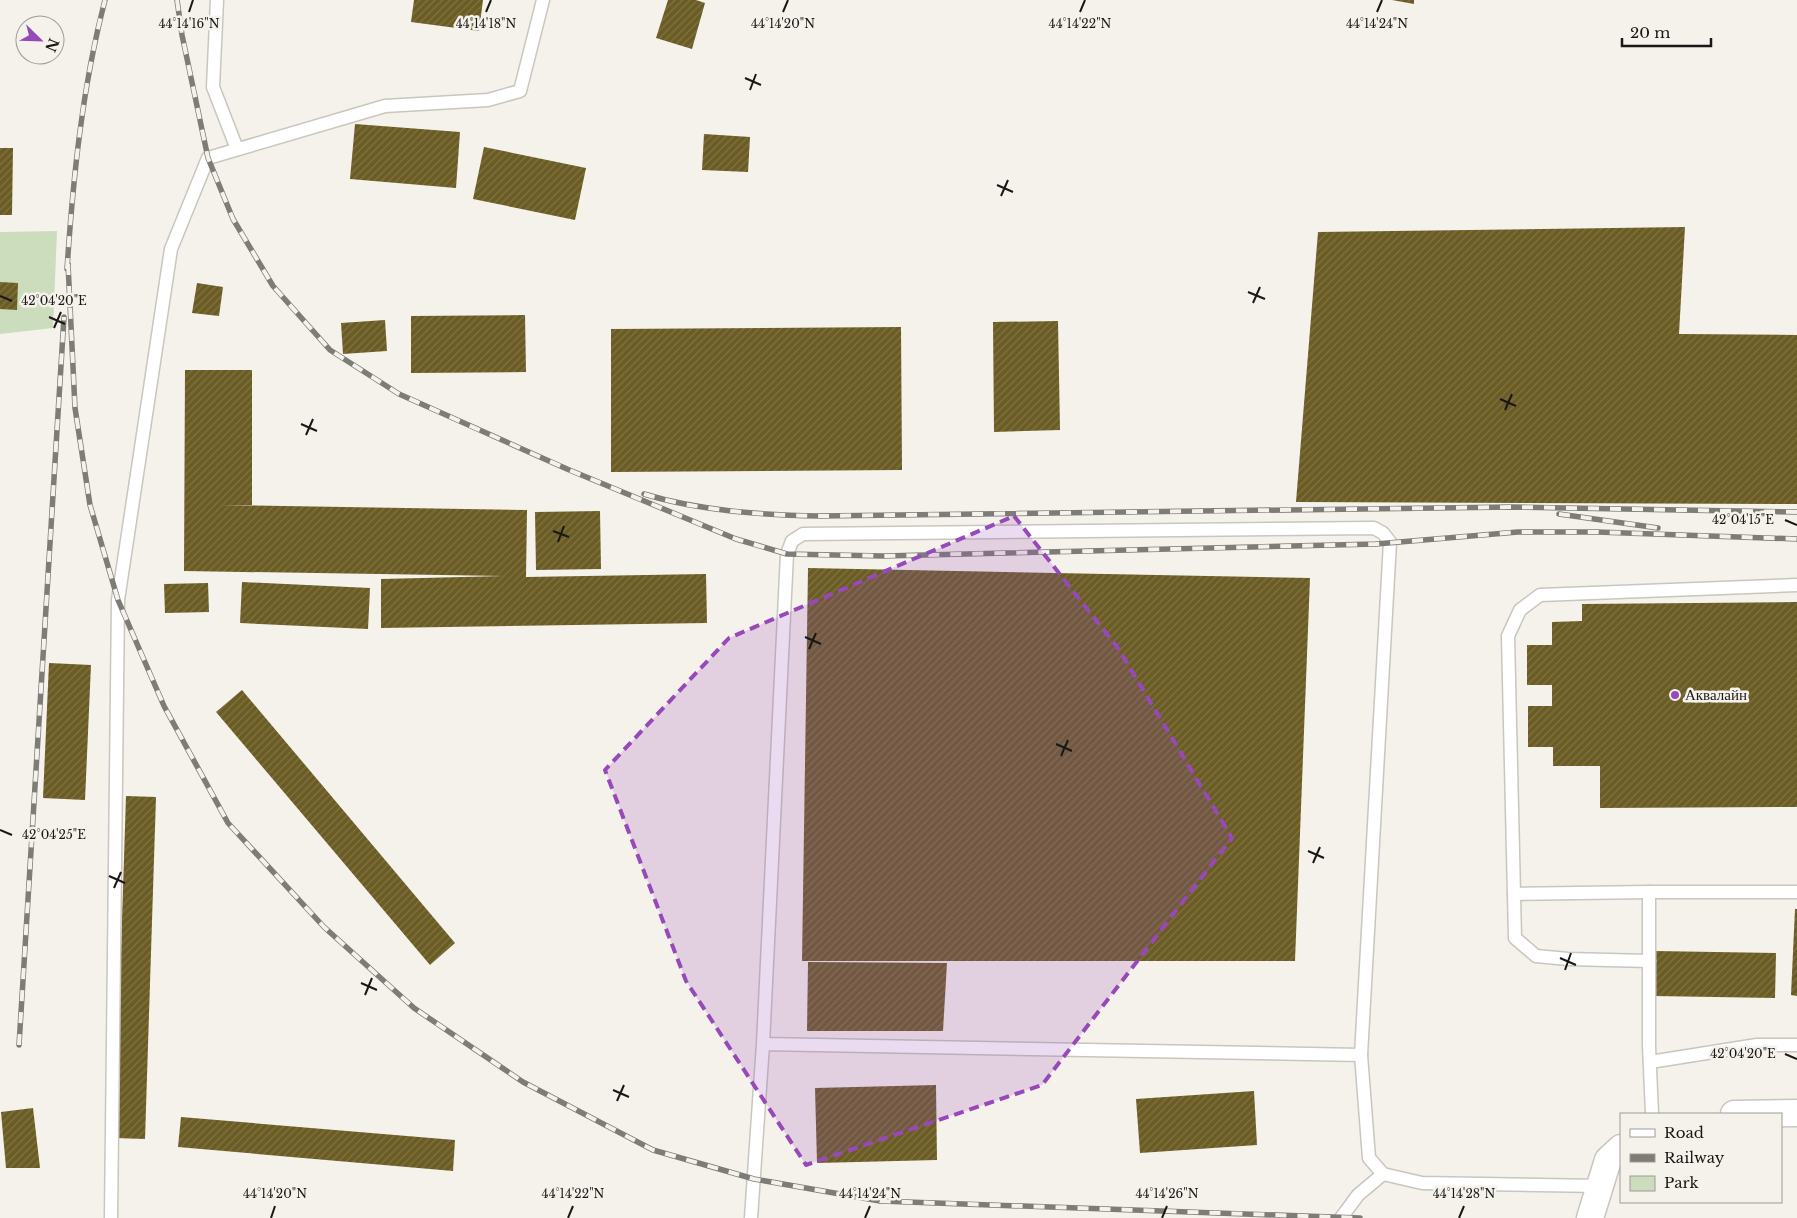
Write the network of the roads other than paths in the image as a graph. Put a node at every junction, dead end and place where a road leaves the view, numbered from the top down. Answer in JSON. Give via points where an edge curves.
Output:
{"nodes":[{"id":1,"x":217,"y":0,"type":"edge"},
{"id":2,"x":543,"y":0,"type":"edge"},
{"id":3,"x":237,"y":149,"type":"junction"},
{"id":4,"x":1797,"y":585,"type":"edge"},
{"id":5,"x":1649,"y":892,"type":"junction"},
{"id":6,"x":1797,"y":892,"type":"edge"},
{"id":7,"x":1514,"y":894,"type":"junction"},
{"id":8,"x":1649,"y":961,"type":"junction"},
{"id":9,"x":763,"y":1044,"type":"junction"},
{"id":10,"x":1797,"y":1045,"type":"edge"},
{"id":11,"x":1361,"y":1055,"type":"junction"},
{"id":12,"x":1650,"y":1062,"type":"junction"},
{"id":13,"x":1797,"y":1112,"type":"edge"},
{"id":14,"x":1652,"y":1113,"type":"edge"},
{"id":15,"x":1766,"y":1113,"type":"edge"},
{"id":16,"x":1620,"y":1149,"type":"edge"},
{"id":17,"x":1383,"y":1174,"type":"junction"},
{"id":18,"x":1600,"y":1186,"type":"junction"},
{"id":19,"x":111,"y":1218,"type":"edge"},
{"id":20,"x":751,"y":1218,"type":"edge"},
{"id":21,"x":1340,"y":1218,"type":"edge"},
{"id":22,"x":1590,"y":1218,"type":"edge"}],
"edges":[{"from":1,"to":3,"type":"lane","via":[[213,87]]},
{"from":2,"to":3,"type":"lane","via":[[520,91],[488,100],[385,106]]},
{"from":3,"to":19,"type":"lane","via":[[208,158],[171,249],[118,600]]},
{"from":4,"to":7,"type":"lane","via":[[1540,595],[1520,610],[1508,636]]},
{"from":5,"to":6,"type":"lane"},
{"from":5,"to":7,"type":"lane"},
{"from":5,"to":8,"type":"lane"},
{"from":7,"to":8,"type":"lane","via":[[1515,938],[1536,956]]},
{"from":8,"to":12,"type":"lane"},
{"from":9,"to":11,"type":"lane"},
{"from":9,"to":11,"type":"lane","via":[[788,554],[792,541],[803,534],[1374,528],[1384,533],[1390,542]]},
{"from":9,"to":20,"type":"lane"},
{"from":10,"to":12,"type":"lane","via":[[1757,1045]]},
{"from":11,"to":17,"type":"lane","via":[[1369,1158]]},
{"from":12,"to":14,"type":"lane"},
{"from":13,"to":15,"type":"street"},
{"from":16,"to":18,"type":"street","via":[[1608,1160]]},
{"from":17,"to":18,"type":"lane","via":[[1422,1183]]},
{"from":17,"to":21,"type":"lane","via":[[1358,1195]]},
{"from":18,"to":22,"type":"street"}]}
